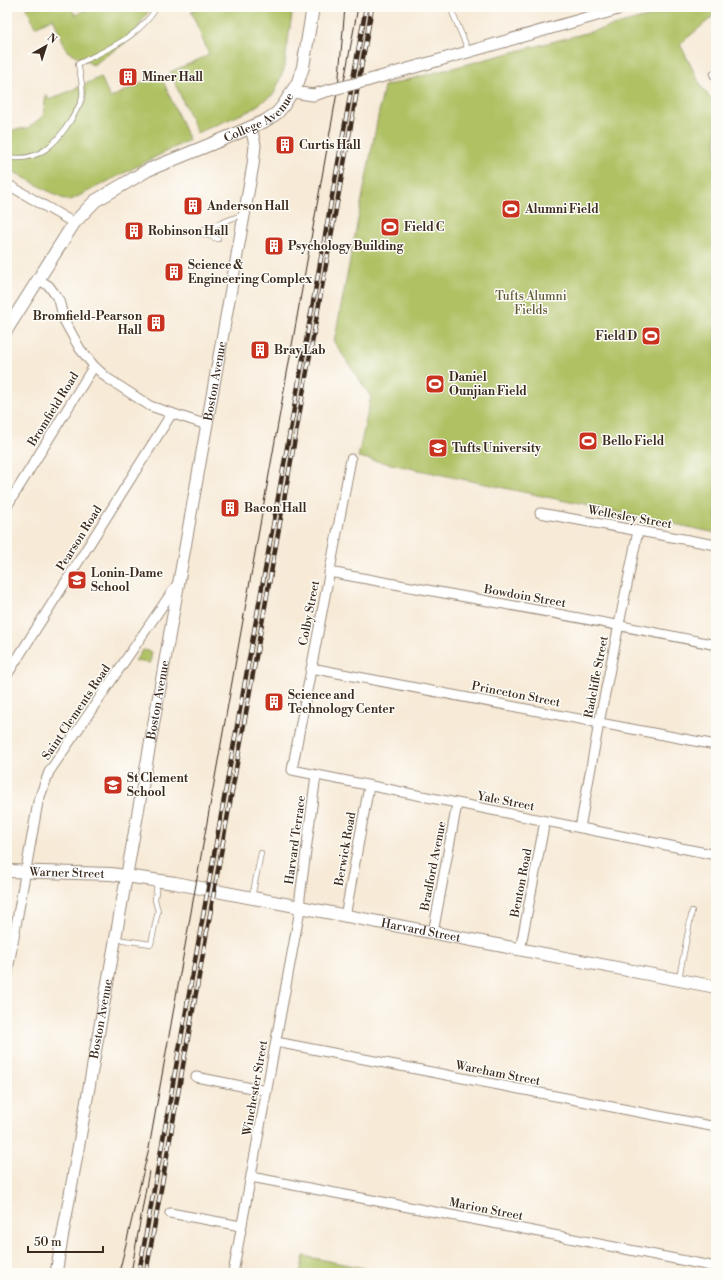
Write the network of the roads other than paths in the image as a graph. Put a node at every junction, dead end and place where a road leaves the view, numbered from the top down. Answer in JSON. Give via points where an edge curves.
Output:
{"nodes":[{"id":1,"x":157,"y":7,"type":"edge"},
{"id":2,"x":313,"y":7,"type":"edge"},
{"id":3,"x":450,"y":7,"type":"edge"},
{"id":4,"x":625,"y":7,"type":"edge"},
{"id":5,"x":468,"y":52,"type":"junction"},
{"id":6,"x":293,"y":92,"type":"junction"},
{"id":7,"x":251,"y":127,"type":"junction"},
{"id":8,"x":7,"y":157,"type":"edge"},
{"id":9,"x":7,"y":184,"type":"edge"},
{"id":10,"x":244,"y":214,"type":"junction"},
{"id":11,"x":74,"y":223,"type":"junction"},
{"id":12,"x":218,"y":239,"type":"dead end"},
{"id":13,"x":38,"y":279,"type":"junction"},
{"id":14,"x":7,"y":329,"type":"edge"},
{"id":15,"x":94,"y":366,"type":"junction"},
{"id":16,"x":172,"y":413,"type":"junction"},
{"id":17,"x":207,"y":425,"type":"junction"},
{"id":18,"x":351,"y":459,"type":"dead end"},
{"id":19,"x":7,"y":506,"type":"edge"},
{"id":20,"x":540,"y":513,"type":"dead end"},
{"id":21,"x":638,"y":530,"type":"junction"},
{"id":22,"x":716,"y":545,"type":"edge"},
{"id":23,"x":329,"y":572,"type":"junction"},
{"id":24,"x":180,"y":580,"type":"junction"},
{"id":25,"x":619,"y":624,"type":"junction"},
{"id":26,"x":716,"y":645,"type":"edge"},
{"id":27,"x":310,"y":668,"type":"junction"},
{"id":28,"x":7,"y":675,"type":"edge"},
{"id":29,"x":599,"y":723,"type":"junction"},
{"id":30,"x":716,"y":745,"type":"edge"},
{"id":31,"x":292,"y":770,"type":"joint"},
{"id":32,"x":316,"y":775,"type":"junction"},
{"id":33,"x":370,"y":786,"type":"junction"},
{"id":34,"x":457,"y":804,"type":"junction"},
{"id":35,"x":545,"y":821,"type":"junction"},
{"id":36,"x":580,"y":828,"type":"junction"},
{"id":37,"x":261,"y":853,"type":"dead end"},
{"id":38,"x":716,"y":855,"type":"edge"},
{"id":39,"x":7,"y":870,"type":"edge"},
{"id":40,"x":25,"y":871,"type":"junction"},
{"id":41,"x":126,"y":876,"type":"junction"},
{"id":42,"x":158,"y":880,"type":"junction"},
{"id":43,"x":251,"y":898,"type":"junction"},
{"id":44,"x":300,"y":907,"type":"junction"},
{"id":45,"x":692,"y":911,"type":"dead end"},
{"id":46,"x":345,"y":917,"type":"junction"},
{"id":47,"x":433,"y":933,"type":"junction"},
{"id":48,"x":115,"y":939,"type":"junction"},
{"id":49,"x":520,"y":950,"type":"junction"},
{"id":50,"x":7,"y":976,"type":"edge"},
{"id":51,"x":679,"y":980,"type":"junction"},
{"id":52,"x":716,"y":987,"type":"edge"},
{"id":53,"x":276,"y":1042,"type":"junction"},
{"id":54,"x":196,"y":1077,"type":"dead end"},
{"id":55,"x":267,"y":1091,"type":"junction"},
{"id":56,"x":716,"y":1127,"type":"edge"},
{"id":57,"x":251,"y":1177,"type":"junction"},
{"id":58,"x":170,"y":1213,"type":"dead end"},
{"id":59,"x":242,"y":1226,"type":"junction"},
{"id":60,"x":716,"y":1267,"type":"edge"},
{"id":61,"x":56,"y":1273,"type":"edge"},
{"id":62,"x":233,"y":1273,"type":"edge"}],
"edges":[{"from":1,"to":8,"type":"lane","via":[[151,17],[128,38],[78,64],[82,98],[69,123],[52,146],[27,158]]},
{"from":2,"to":6,"type":"main road","via":[[302,67]]},
{"from":3,"to":5,"type":"lane"},
{"from":4,"to":5,"type":"street","name":"College Avenue"},
{"from":5,"to":6,"type":"street","name":"College Avenue","bridge":true,"via":[[313,94]]},
{"from":6,"to":7,"type":"main road","name":"College Avenue","via":[[277,113]]},
{"from":7,"to":10,"type":"street","name":"Boston Avenue","via":[[255,150]]},
{"from":7,"to":11,"type":"main road","name":"College Avenue","via":[[148,170],[95,201]]},
{"from":9,"to":11,"type":"street"},
{"from":10,"to":12,"type":"lane","via":[[197,232]]},
{"from":10,"to":17,"type":"street","name":"Boston Avenue"},
{"from":11,"to":13,"type":"main road","name":"College Avenue"},
{"from":13,"to":14,"type":"main road","name":"College Avenue"},
{"from":13,"to":15,"type":"street","via":[[49,286],[59,300],[64,320]]},
{"from":15,"to":16,"type":"street","via":[[107,378],[150,406]]},
{"from":15,"to":19,"type":"street","name":"Bromfield Road"},
{"from":16,"to":17,"type":"street"},
{"from":16,"to":28,"type":"street","name":"Pearson Road"},
{"from":17,"to":24,"type":"street","name":"Boston Avenue"},
{"from":18,"to":23,"type":"street","name":"Colby Street"},
{"from":20,"to":21,"type":"street","name":"Wellesley Street"},
{"from":21,"to":22,"type":"street","name":"Wellesley Street"},
{"from":21,"to":25,"type":"street","name":"Radcliffe Street"},
{"from":23,"to":25,"type":"street","name":"Bowdoin Street"},
{"from":23,"to":27,"type":"street","name":"Colby Street"},
{"from":24,"to":40,"type":"street","name":"Saint Clements Road","via":[[50,772],[38,802]]},
{"from":24,"to":41,"type":"street","name":"Boston Avenue"},
{"from":25,"to":26,"type":"street","name":"Bowdoin Street"},
{"from":25,"to":29,"type":"street","name":"Radcliffe Street"},
{"from":27,"to":29,"type":"street","name":"Princeton Street"},
{"from":27,"to":31,"type":"street","name":"Colby Street"},
{"from":29,"to":30,"type":"street","name":"Princeton Street"},
{"from":29,"to":36,"type":"street","name":"Radcliffe Street"},
{"from":31,"to":32,"type":"street","name":"Yale Street"},
{"from":32,"to":33,"type":"street","name":"Yale Street"},
{"from":32,"to":44,"type":"street","name":"Harvard Terrace"},
{"from":33,"to":34,"type":"street","name":"Yale Street"},
{"from":33,"to":46,"type":"street","name":"Berwick Road"},
{"from":34,"to":35,"type":"street","name":"Yale Street"},
{"from":34,"to":47,"type":"street","name":"Bradford Avenue"},
{"from":35,"to":36,"type":"street","name":"Yale Street"},
{"from":35,"to":49,"type":"street","name":"Benton Road"},
{"from":36,"to":38,"type":"street","name":"Yale Street"},
{"from":37,"to":43,"type":"lane"},
{"from":39,"to":40,"type":"main road","name":"Warner Street"},
{"from":40,"to":41,"type":"main road","name":"Warner Street"},
{"from":40,"to":50,"type":"street","name":"Saint Clements Road"},
{"from":41,"to":42,"type":"main road","name":"Harvard Street"},
{"from":41,"to":48,"type":"street","name":"Boston Avenue"},
{"from":42,"to":43,"type":"main road","name":"Harvard Street"},
{"from":42,"to":48,"type":"lane","via":[[155,900],[158,910],[151,944]]},
{"from":43,"to":44,"type":"main road","name":"Harvard Street"},
{"from":44,"to":46,"type":"main road","name":"Harvard Street"},
{"from":44,"to":53,"type":"street","name":"Winchester Street"},
{"from":45,"to":51,"type":"lane"},
{"from":46,"to":47,"type":"main road","name":"Harvard Street"},
{"from":47,"to":49,"type":"main road","name":"Harvard Street"},
{"from":48,"to":61,"type":"street","name":"Boston Avenue"},
{"from":49,"to":51,"type":"main road","name":"Harvard Street"},
{"from":51,"to":52,"type":"main road","name":"Harvard Street"},
{"from":53,"to":55,"type":"street","name":"Winchester Street"},
{"from":53,"to":56,"type":"street","name":"Wareham Street"},
{"from":54,"to":55,"type":"street"},
{"from":55,"to":57,"type":"street","name":"Winchester Street"},
{"from":57,"to":59,"type":"street","name":"Winchester Street"},
{"from":57,"to":60,"type":"street","name":"Marion Street"},
{"from":58,"to":59,"type":"street"},
{"from":59,"to":62,"type":"street","name":"Winchester Street"}]}
